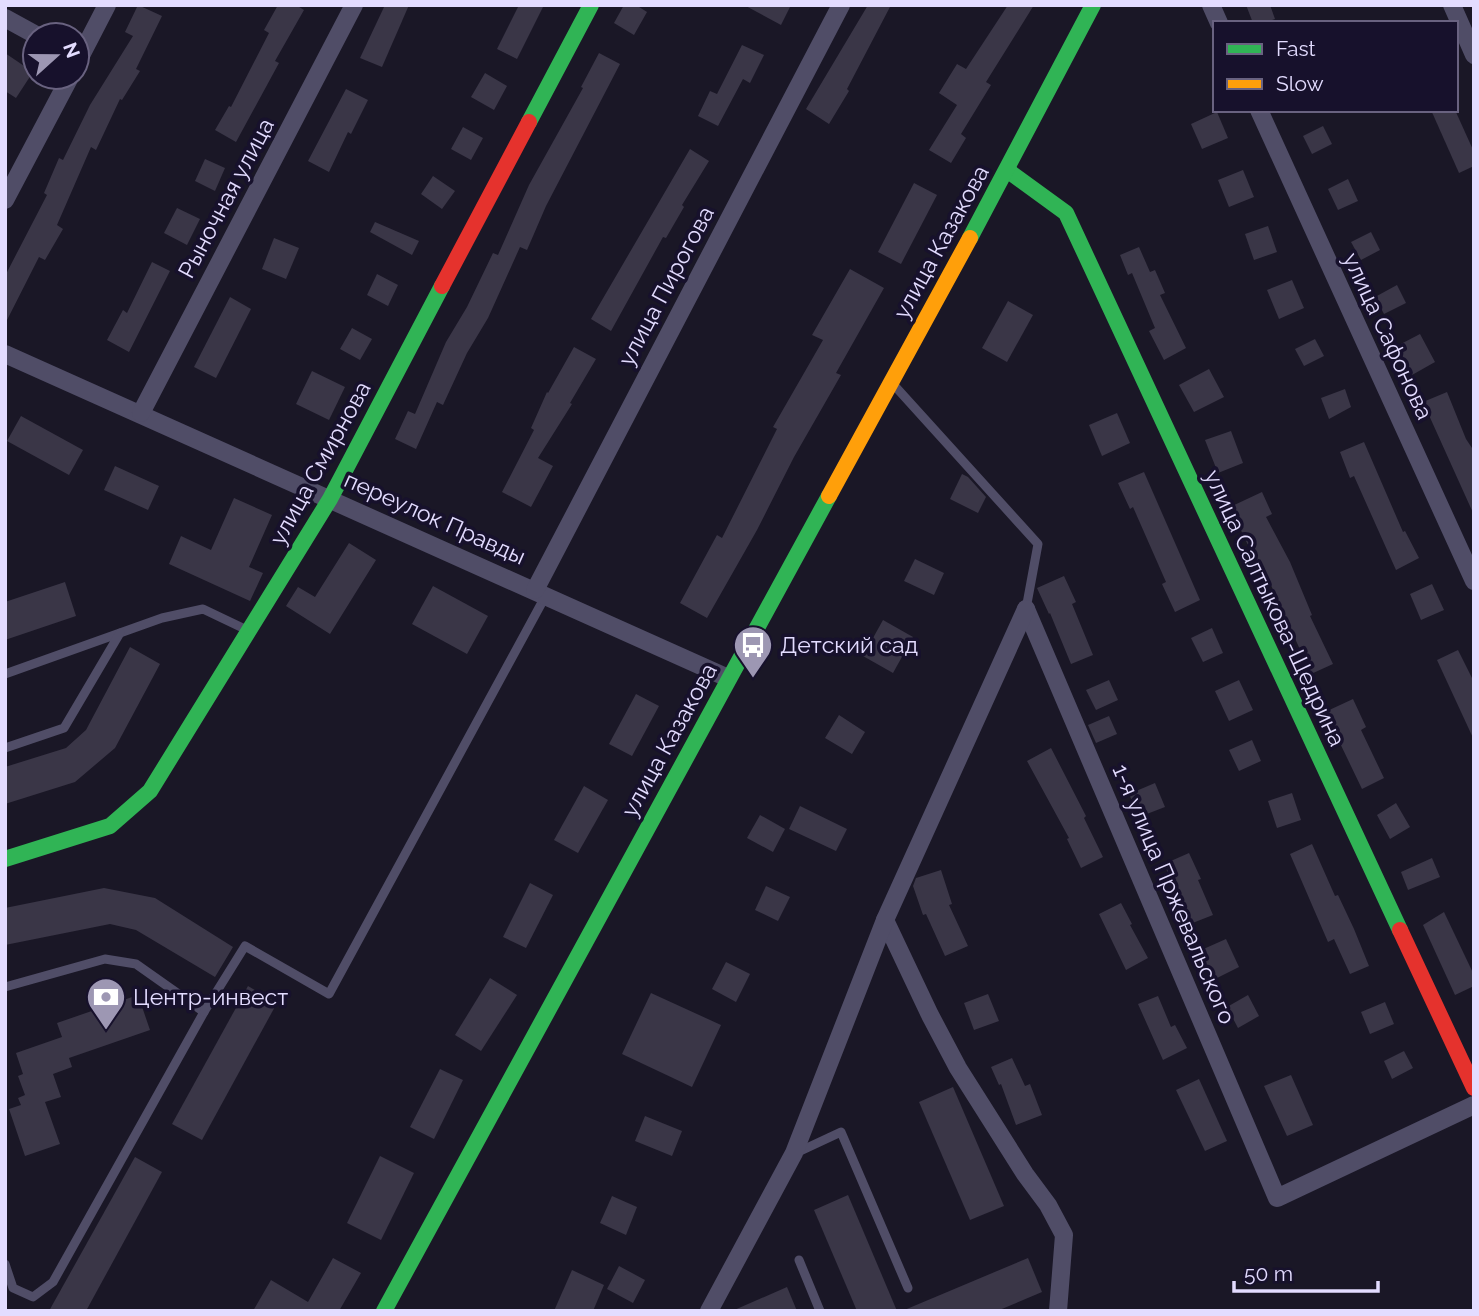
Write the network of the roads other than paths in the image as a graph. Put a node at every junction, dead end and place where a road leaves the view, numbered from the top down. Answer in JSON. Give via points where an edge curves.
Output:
{"nodes":[{"id":1,"x":107,"y":5,"type":"edge"},
{"id":2,"x":354,"y":5,"type":"edge"},
{"id":3,"x":591,"y":5,"type":"edge"},
{"id":4,"x":841,"y":5,"type":"edge"},
{"id":5,"x":1093,"y":5,"type":"edge"},
{"id":6,"x":1211,"y":5,"type":"edge"},
{"id":7,"x":1452,"y":5,"type":"edge"},
{"id":8,"x":5,"y":18,"type":"edge"},
{"id":9,"x":1218,"y":21,"type":"edge"},
{"id":10,"x":21,"y":27,"type":"edge"},
{"id":11,"x":91,"y":35,"type":"edge"},
{"id":12,"x":1474,"y":55,"type":"edge"},
{"id":13,"x":63,"y":91,"type":"edge"},
{"id":14,"x":1260,"y":112,"type":"edge"},
{"id":15,"x":1007,"y":170,"type":"junction"},
{"id":16,"x":5,"y":200,"type":"edge"},
{"id":17,"x":5,"y":354,"type":"edge"},
{"id":18,"x":891,"y":382,"type":"junction"},
{"id":19,"x":141,"y":414,"type":"junction"},
{"id":20,"x":330,"y":499,"type":"junction"},
{"id":21,"x":1474,"y":582,"type":"edge"},
{"id":22,"x":540,"y":593,"type":"junction"},
{"id":23,"x":1026,"y":609,"type":"junction"},
{"id":24,"x":248,"y":631,"type":"junction"},
{"id":25,"x":120,"y":633,"type":"junction"},
{"id":26,"x":5,"y":674,"type":"edge"},
{"id":27,"x":729,"y":678,"type":"junction"},
{"id":28,"x":5,"y":748,"type":"edge"},
{"id":29,"x":5,"y":859,"type":"edge"},
{"id":30,"x":885,"y":920,"type":"junction"},
{"id":31,"x":5,"y":987,"type":"edge"},
{"id":32,"x":204,"y":1012,"type":"junction"},
{"id":33,"x":1474,"y":1088,"type":"edge"},
{"id":34,"x":1474,"y":1105,"type":"edge"},
{"id":35,"x":794,"y":1153,"type":"junction"},
{"id":36,"x":799,"y":1260,"type":"dead end"},
{"id":37,"x":5,"y":1264,"type":"edge"},
{"id":38,"x":908,"y":1287,"type":"dead end"},
{"id":39,"x":384,"y":1311,"type":"edge"},
{"id":40,"x":709,"y":1311,"type":"edge"},
{"id":41,"x":820,"y":1311,"type":"edge"},
{"id":42,"x":1058,"y":1311,"type":"edge"}],
"edges":[{"from":1,"to":11,"type":"street"},
{"from":2,"to":19,"type":"street","name":"Рыночная улица"},
{"from":3,"to":20,"type":"street","name":"улица Смирнова"},
{"from":4,"to":22,"type":"street","name":"улица Пирогова"},
{"from":5,"to":15,"type":"street","name":"улица Казакова"},
{"from":6,"to":9,"type":"street"},
{"from":7,"to":12,"type":"street"},
{"from":8,"to":10,"type":"street"},
{"from":13,"to":16,"type":"street"},
{"from":14,"to":21,"type":"street","name":"улица Сафонова"},
{"from":15,"to":18,"type":"street","name":"улица Казакова"},
{"from":15,"to":33,"type":"street","name":"улица Салтыкова-Щедрина","via":[[1066,213]]},
{"from":17,"to":19,"type":"street","name":"переулок Правды"},
{"from":18,"to":23,"type":"lane","via":[[1038,544]]},
{"from":18,"to":27,"type":"street","name":"улица Казакова"},
{"from":19,"to":20,"type":"street","name":"переулок Правды"},
{"from":20,"to":22,"type":"street","name":"переулок Правды"},
{"from":20,"to":24,"type":"street","name":"улица Смирнова"},
{"from":22,"to":27,"type":"street","name":"переулок Правды"},
{"from":22,"to":32,"type":"lane","via":[[329,994],[246,946]]},
{"from":23,"to":30,"type":"street"},
{"from":23,"to":34,"type":"street","name":"1-я улица Пржевальского","via":[[1277,1198]]},
{"from":24,"to":25,"type":"lane","via":[[203,609]]},
{"from":24,"to":29,"type":"street","name":"улица Смирнова","via":[[150,791],[110,826]]},
{"from":25,"to":26,"type":"lane"},
{"from":25,"to":28,"type":"lane","via":[[64,728]]},
{"from":27,"to":39,"type":"street","name":"улица Казакова"},
{"from":30,"to":35,"type":"street"},
{"from":30,"to":42,"type":"street","via":[[958,1068],[1064,1235]]},
{"from":31,"to":32,"type":"lane","via":[[105,959],[136,964]]},
{"from":32,"to":37,"type":"lane","via":[[54,1282],[33,1297],[13,1288]]},
{"from":35,"to":38,"type":"lane","via":[[841,1132]]},
{"from":35,"to":40,"type":"street"},
{"from":36,"to":41,"type":"lane"}]}
